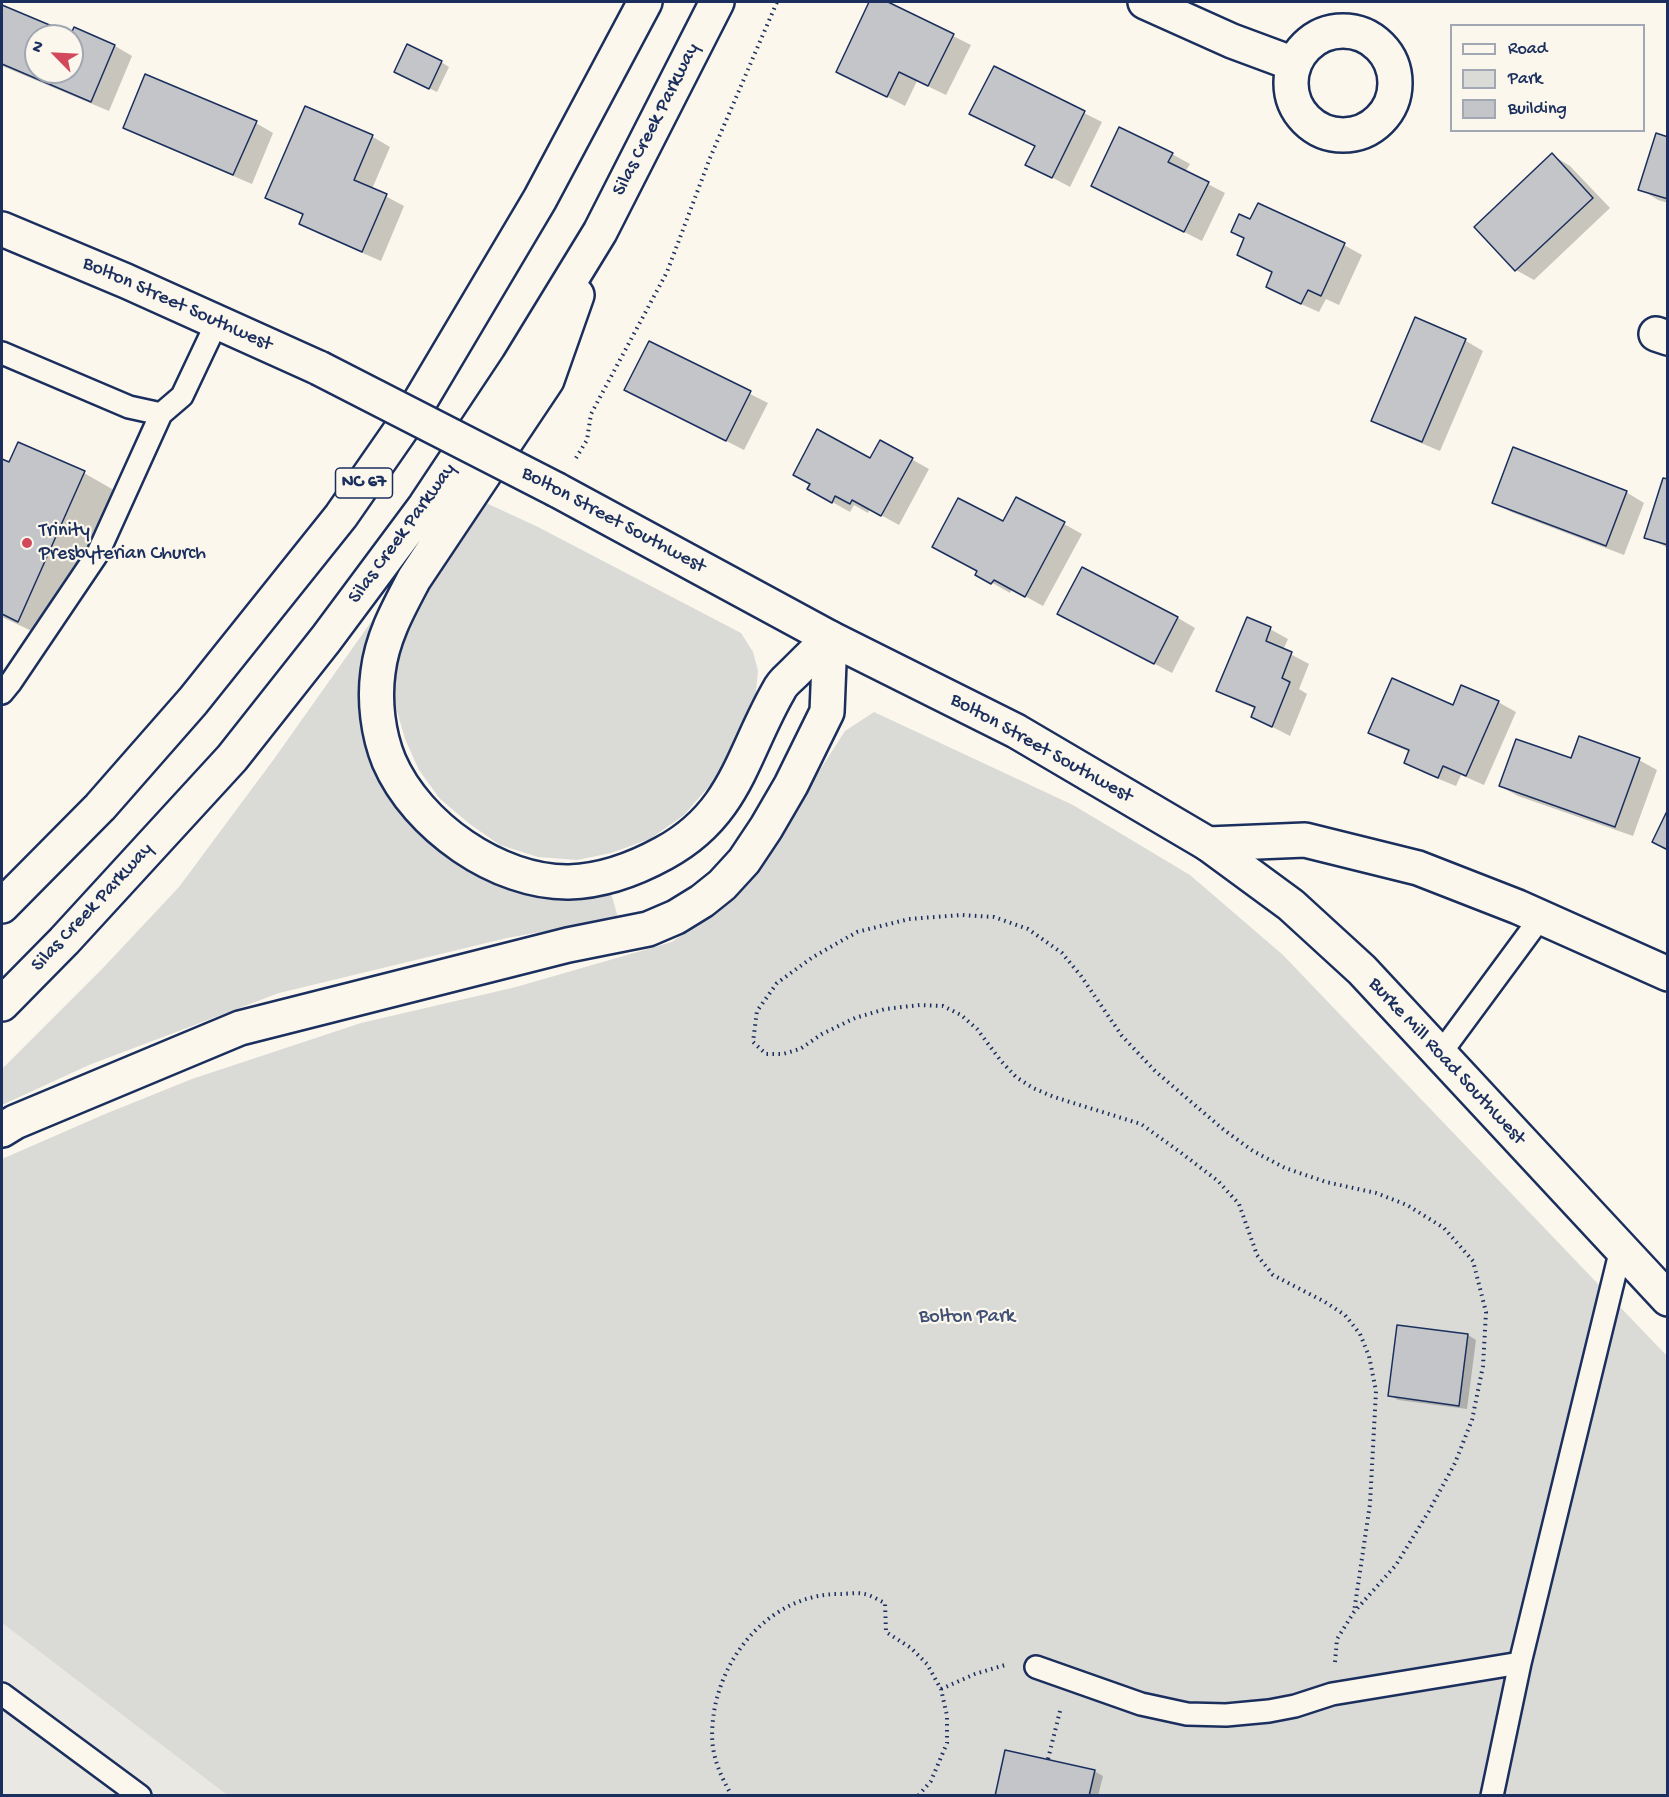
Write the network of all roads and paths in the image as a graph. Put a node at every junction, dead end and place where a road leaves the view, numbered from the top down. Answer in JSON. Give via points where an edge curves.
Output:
{"nodes":[{"id":1,"x":645,"y":2,"type":"edge"},
{"id":2,"x":717,"y":2,"type":"edge"},
{"id":3,"x":777,"y":2,"type":"edge"},
{"id":4,"x":1145,"y":2,"type":"edge"},
{"id":5,"x":1294,"y":64,"type":"dead end"},
{"id":6,"x":2,"y":229,"type":"edge"},
{"id":7,"x":600,"y":232,"type":"junction"},
{"id":8,"x":217,"y":322,"type":"junction"},
{"id":9,"x":2,"y":353,"type":"edge"},
{"id":10,"x":161,"y":414,"type":"junction"},
{"id":11,"x":557,"y":490,"type":"junction"},
{"id":12,"x":830,"y":638,"type":"junction"},
{"id":13,"x":5,"y":684,"type":"edge"},
{"id":14,"x":1208,"y":844,"type":"junction"},
{"id":15,"x":2,"y":906,"type":"edge"},
{"id":16,"x":1541,"y":917,"type":"junction"},
{"id":17,"x":1668,"y":974,"type":"edge"},
{"id":18,"x":2,"y":1004,"type":"edge"},
{"id":19,"x":1440,"y":1054,"type":"junction"},
{"id":20,"x":2,"y":1130,"type":"edge"},
{"id":21,"x":1621,"y":1249,"type":"junction"},
{"id":22,"x":1668,"y":1299,"type":"edge"},
{"id":23,"x":1354,"y":1612,"type":"junction"},
{"id":24,"x":1520,"y":1664,"type":"junction"},
{"id":25,"x":1036,"y":1667,"type":"joint"},
{"id":26,"x":1067,"y":1679,"type":"junction"},
{"id":27,"x":941,"y":1689,"type":"junction"},
{"id":28,"x":2,"y":1694,"type":"edge"},
{"id":29,"x":1332,"y":1694,"type":"junction"},
{"id":30,"x":1048,"y":1759,"type":"dead end"},
{"id":31,"x":140,"y":1796,"type":"edge"},
{"id":32,"x":732,"y":1796,"type":"edge"},
{"id":33,"x":918,"y":1796,"type":"edge"},
{"id":34,"x":1491,"y":1796,"type":"edge"}],
"edges":[{"from":1,"to":15,"type":"main road","number":"NC 67","via":[[535,209],[416,408],[341,516],[193,701],[100,807]]},
{"from":2,"to":7,"type":"main road","name":"Silas Creek Parkway"},
{"from":3,"to":11,"type":"path","via":[[710,158],[667,272],[591,414],[587,440]]},
{"from":4,"to":5,"type":"main road"},
{"from":6,"to":8,"type":"main road","name":"Bolton Street Southwest"},
{"from":7,"to":12,"type":"main road","via":[[547,380],[414,579],[383,641],[376,704],[389,761],[427,816],[477,856],[537,879],[599,879],[632,869],[665,852],[718,809],[780,687]]},
{"from":7,"to":18,"type":"main road","name":"Silas Creek Parkway","via":[[452,467],[326,639],[232,758]]},
{"from":8,"to":10,"type":"lane","via":[[182,396]]},
{"from":8,"to":11,"type":"main road","name":"Bolton Street Southwest","bridge":true,"via":[[319,368]]},
{"from":9,"to":10,"type":"lane","via":[[129,407]]},
{"from":10,"to":13,"type":"lane","via":[[98,553]]},
{"from":11,"to":12,"type":"main road","name":"Bolton Street Southwest"},
{"from":12,"to":14,"type":"main road","name":"Bolton Street Southwest","via":[[1016,732]]},
{"from":12,"to":20,"type":"main road","via":[[827,712],[791,785],[744,861],[722,885],[676,917],[648,929],[568,945],[240,1028]]},
{"from":14,"to":16,"type":"main road","via":[[1305,840],[1418,868]]},
{"from":14,"to":19,"type":"main road","name":"Burke Mill Road Southwest","via":[[1291,905],[1362,970]]},
{"from":16,"to":17,"type":"main road"},
{"from":16,"to":19,"type":"lane"},
{"from":19,"to":21,"type":"main road","name":"Burke Mill Road Southwest"},
{"from":21,"to":22,"type":"main road","name":"Burke Mill Road Southwest"},
{"from":21,"to":24,"type":"lane"},
{"from":23,"to":23,"type":"path","via":[[1396,1564],[1424,1520],[1472,1420],[1483,1366],[1486,1312],[1473,1261],[1444,1228],[1407,1204],[1285,1168],[1253,1151],[1155,1071],[1122,1036],[1062,953],[1028,929],[994,917],[909,919],[857,933],[777,983],[756,1011],[753,1042],[766,1054],[800,1049],[855,1018],[885,1009],[943,1006],[977,1029],[1016,1077],[1033,1088],[1141,1124],[1218,1181],[1239,1204],[1257,1255],[1272,1275],[1345,1315],[1360,1334],[1369,1356],[1376,1391],[1370,1504]]},
{"from":23,"to":29,"type":"path","via":[[1337,1639]]},
{"from":24,"to":29,"type":"lane"},
{"from":24,"to":34,"type":"lane"},
{"from":25,"to":26,"type":"lane"},
{"from":25,"to":27,"type":"path","via":[[1014,1663]]},
{"from":26,"to":29,"type":"lane","via":[[1141,1704],[1186,1714],[1269,1711]]},
{"from":26,"to":30,"type":"path"},
{"from":27,"to":32,"type":"path","via":[[927,1664],[886,1632],[885,1603],[863,1594],[828,1593],[801,1600],[755,1629],[738,1650],[717,1698],[712,1727],[714,1752]]},
{"from":27,"to":33,"type":"path","via":[[947,1743],[931,1781]]},
{"from":28,"to":31,"type":"lane"}]}
